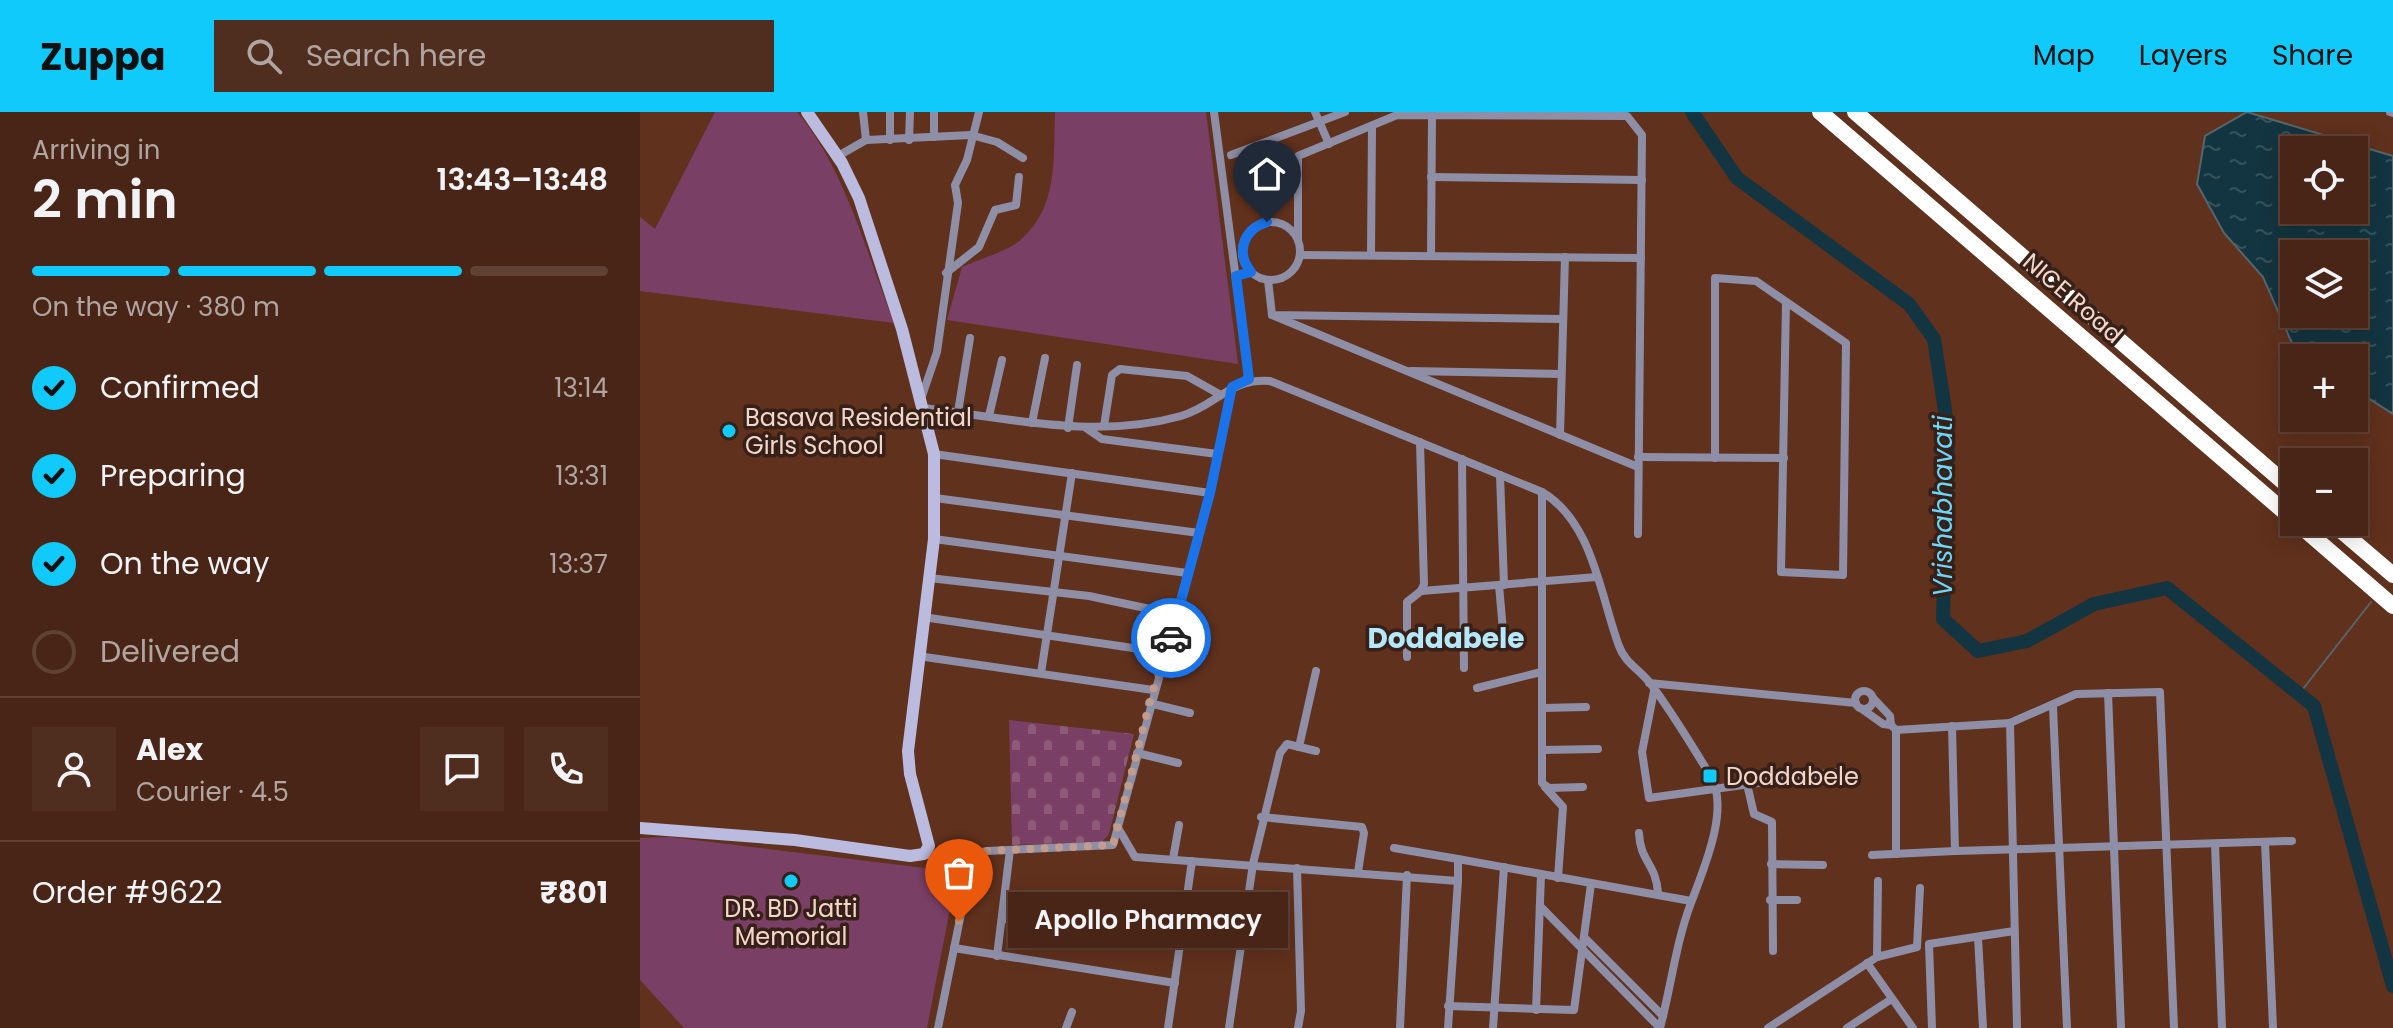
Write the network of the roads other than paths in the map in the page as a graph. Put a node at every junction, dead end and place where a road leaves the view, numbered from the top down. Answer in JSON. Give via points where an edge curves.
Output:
{"nodes":[{"id":1,"x":807,"y":112,"type":"edge"},
{"id":2,"x":863,"y":112,"type":"edge"},
{"id":3,"x":890,"y":112,"type":"edge"},
{"id":4,"x":910,"y":112,"type":"edge"},
{"id":5,"x":934,"y":112,"type":"edge"},
{"id":6,"x":979,"y":112,"type":"edge"},
{"id":7,"x":1214,"y":112,"type":"edge"},
{"id":8,"x":1315,"y":112,"type":"edge"},
{"id":9,"x":1345,"y":112,"type":"edge"},
{"id":10,"x":1820,"y":112,"type":"edge"},
{"id":11,"x":1855,"y":112,"type":"edge"},
{"id":12,"x":1432,"y":115,"type":"junction"},
{"id":13,"x":1319,"y":122,"type":"junction"},
{"id":14,"x":1372,"y":126,"type":"junction"},
{"id":15,"x":971,"y":135,"type":"junction"},
{"id":16,"x":934,"y":137,"type":"junction"},
{"id":17,"x":866,"y":140,"type":"junction"},
{"id":18,"x":890,"y":140,"type":"junction"},
{"id":19,"x":909,"y":140,"type":"junction"},
{"id":20,"x":1329,"y":144,"type":"junction"},
{"id":21,"x":1231,"y":155,"type":"dead end"},
{"id":22,"x":838,"y":156,"type":"junction"},
{"id":23,"x":1023,"y":158,"type":"dead end"},
{"id":24,"x":1019,"y":177,"type":"dead end"},
{"id":25,"x":1431,"y":177,"type":"junction"},
{"id":26,"x":1642,"y":180,"type":"junction"},
{"id":27,"x":1230,"y":229,"type":"junction"},
{"id":28,"x":1249,"y":232,"type":"junction"},
{"id":29,"x":1298,"y":240,"type":"junction"},
{"id":30,"x":1300,"y":255,"type":"junction"},
{"id":31,"x":1371,"y":255,"type":"junction"},
{"id":32,"x":1431,"y":256,"type":"junction"},
{"id":33,"x":1565,"y":257,"type":"junction"},
{"id":34,"x":1641,"y":258,"type":"junction"},
{"id":35,"x":1251,"y":272,"type":"junction"},
{"id":36,"x":946,"y":273,"type":"junction"},
{"id":37,"x":1236,"y":276,"type":"junction"},
{"id":38,"x":1268,"y":280,"type":"junction"},
{"id":39,"x":1786,"y":302,"type":"junction"},
{"id":40,"x":1272,"y":315,"type":"junction"},
{"id":41,"x":1563,"y":319,"type":"junction"},
{"id":42,"x":970,"y":338,"type":"dead end"},
{"id":43,"x":1045,"y":358,"type":"dead end"},
{"id":44,"x":1002,"y":360,"type":"dead end"},
{"id":45,"x":1077,"y":365,"type":"dead end"},
{"id":46,"x":1406,"y":371,"type":"junction"},
{"id":47,"x":1561,"y":374,"type":"junction"},
{"id":48,"x":1249,"y":379,"type":"junction"},
{"id":49,"x":1232,"y":387,"type":"junction"},
{"id":50,"x":1219,"y":394,"type":"junction"},
{"id":51,"x":922,"y":404,"type":"junction"},
{"id":52,"x":958,"y":412,"type":"junction"},
{"id":53,"x":989,"y":416,"type":"junction"},
{"id":54,"x":1032,"y":423,"type":"junction"},
{"id":55,"x":1104,"y":426,"type":"junction"},
{"id":56,"x":1068,"y":428,"type":"junction"},
{"id":57,"x":1086,"y":428,"type":"junction"},
{"id":58,"x":1560,"y":435,"type":"junction"},
{"id":59,"x":1420,"y":442,"type":"junction"},
{"id":60,"x":934,"y":454,"type":"junction"},
{"id":61,"x":1217,"y":454,"type":"junction"},
{"id":62,"x":1638,"y":457,"type":"junction"},
{"id":63,"x":1715,"y":458,"type":"junction"},
{"id":64,"x":1784,"y":458,"type":"junction"},
{"id":65,"x":1462,"y":459,"type":"junction"},
{"id":66,"x":1638,"y":467,"type":"junction"},
{"id":67,"x":1072,"y":473,"type":"junction"},
{"id":68,"x":1500,"y":475,"type":"junction"},
{"id":69,"x":2280,"y":479,"type":"edge"},
{"id":70,"x":1542,"y":492,"type":"junction"},
{"id":71,"x":1210,"y":493,"type":"junction"},
{"id":72,"x":935,"y":498,"type":"junction"},
{"id":73,"x":2280,"y":508,"type":"edge"},
{"id":74,"x":1065,"y":515,"type":"junction"},
{"id":75,"x":1199,"y":533,"type":"junction"},
{"id":76,"x":1638,"y":534,"type":"dead end"},
{"id":77,"x":2312,"y":536,"type":"edge"},
{"id":78,"x":2347,"y":536,"type":"edge"},
{"id":79,"x":934,"y":539,"type":"junction"},
{"id":80,"x":1059,"y":555,"type":"junction"},
{"id":81,"x":1187,"y":573,"type":"junction"},
{"id":82,"x":2393,"y":575,"type":"edge"},
{"id":83,"x":1597,"y":577,"type":"junction"},
{"id":84,"x":929,"y":578,"type":"junction"},
{"id":85,"x":1541,"y":583,"type":"junction"},
{"id":86,"x":1501,"y":585,"type":"junction"},
{"id":87,"x":1461,"y":589,"type":"junction"},
{"id":88,"x":1421,"y":591,"type":"junction"},
{"id":89,"x":1054,"y":592,"type":"junction"},
{"id":90,"x":2393,"y":606,"type":"edge"},
{"id":91,"x":1178,"y":615,"type":"junction"},
{"id":92,"x":923,"y":617,"type":"junction"},
{"id":93,"x":1047,"y":633,"type":"junction"},
{"id":94,"x":1504,"y":642,"type":"dead end"},
{"id":95,"x":1167,"y":653,"type":"junction"},
{"id":96,"x":918,"y":656,"type":"junction"},
{"id":97,"x":1407,"y":657,"type":"dead end"},
{"id":98,"x":1464,"y":668,"type":"dead end"},
{"id":99,"x":1316,"y":671,"type":"dead end"},
{"id":100,"x":1541,"y":672,"type":"junction"},
{"id":101,"x":1041,"y":673,"type":"junction"},
{"id":102,"x":1652,"y":687,"type":"junction"},
{"id":103,"x":1477,"y":688,"type":"dead end"},
{"id":104,"x":1153,"y":690,"type":"junction"},
{"id":105,"x":2108,"y":693,"type":"junction"},
{"id":106,"x":1873,"y":698,"type":"junction"},
{"id":107,"x":1149,"y":703,"type":"junction"},
{"id":108,"x":1859,"y":706,"type":"junction"},
{"id":109,"x":1586,"y":707,"type":"dead end"},
{"id":110,"x":2053,"y":707,"type":"junction"},
{"id":111,"x":1542,"y":708,"type":"junction"},
{"id":112,"x":1190,"y":713,"type":"dead end"},
{"id":113,"x":2010,"y":723,"type":"junction"},
{"id":114,"x":1952,"y":726,"type":"junction"},
{"id":115,"x":1893,"y":727,"type":"junction"},
{"id":116,"x":1299,"y":747,"type":"junction"},
{"id":117,"x":1598,"y":749,"type":"dead end"},
{"id":118,"x":1542,"y":750,"type":"junction"},
{"id":119,"x":1316,"y":751,"type":"dead end"},
{"id":120,"x":1137,"y":753,"type":"junction"},
{"id":121,"x":1178,"y":763,"type":"dead end"},
{"id":122,"x":1837,"y":772,"type":"dead end"},
{"id":123,"x":1747,"y":784,"type":"junction"},
{"id":124,"x":1545,"y":786,"type":"junction"},
{"id":125,"x":1583,"y":787,"type":"dead end"},
{"id":126,"x":1717,"y":788,"type":"junction"},
{"id":127,"x":1261,"y":817,"type":"junction"},
{"id":128,"x":1179,"y":825,"type":"dead end"},
{"id":129,"x":1117,"y":826,"type":"junction"},
{"id":130,"x":640,"y":828,"type":"edge"},
{"id":131,"x":1639,"y":833,"type":"dead end"},
{"id":132,"x":2292,"y":841,"type":"dead end"},
{"id":133,"x":2265,"y":842,"type":"junction"},
{"id":134,"x":2215,"y":844,"type":"junction"},
{"id":135,"x":2166,"y":845,"type":"junction"},
{"id":136,"x":2114,"y":846,"type":"junction"},
{"id":137,"x":1394,"y":848,"type":"dead end"},
{"id":138,"x":2060,"y":849,"type":"junction"},
{"id":139,"x":1010,"y":850,"type":"junction"},
{"id":140,"x":2011,"y":850,"type":"junction"},
{"id":141,"x":1955,"y":851,"type":"junction"},
{"id":142,"x":924,"y":854,"type":"junction"},
{"id":143,"x":1896,"y":854,"type":"junction"},
{"id":144,"x":1872,"y":855,"type":"dead end"},
{"id":145,"x":944,"y":859,"type":"junction"},
{"id":146,"x":1173,"y":859,"type":"junction"},
{"id":147,"x":1458,"y":859,"type":"junction"},
{"id":148,"x":1192,"y":861,"type":"junction"},
{"id":149,"x":1253,"y":864,"type":"junction"},
{"id":150,"x":1771,"y":864,"type":"junction"},
{"id":151,"x":1823,"y":865,"type":"dead end"},
{"id":152,"x":1504,"y":867,"type":"junction"},
{"id":153,"x":1297,"y":868,"type":"junction"},
{"id":154,"x":1358,"y":872,"type":"junction"},
{"id":155,"x":1407,"y":875,"type":"junction"},
{"id":156,"x":1541,"y":875,"type":"junction"},
{"id":157,"x":1558,"y":878,"type":"junction"},
{"id":158,"x":1458,"y":881,"type":"junction"},
{"id":159,"x":1878,"y":881,"type":"dead end"},
{"id":160,"x":1591,"y":884,"type":"junction"},
{"id":161,"x":1920,"y":888,"type":"dead end"},
{"id":162,"x":1658,"y":893,"type":"junction"},
{"id":163,"x":1770,"y":900,"type":"junction"},
{"id":164,"x":1797,"y":900,"type":"dead end"},
{"id":165,"x":1691,"y":901,"type":"junction"},
{"id":166,"x":1540,"y":906,"type":"junction"},
{"id":167,"x":1004,"y":919,"type":"junction"},
{"id":168,"x":1068,"y":928,"type":"dead end"},
{"id":169,"x":2014,"y":931,"type":"junction"},
{"id":170,"x":1978,"y":937,"type":"junction"},
{"id":171,"x":1586,"y":939,"type":"junction"},
{"id":172,"x":954,"y":948,"type":"junction"},
{"id":173,"x":1773,"y":951,"type":"dead end"},
{"id":174,"x":1584,"y":953,"type":"junction"},
{"id":175,"x":997,"y":956,"type":"junction"},
{"id":176,"x":1877,"y":957,"type":"junction"},
{"id":177,"x":1867,"y":963,"type":"junction"},
{"id":178,"x":1175,"y":983,"type":"junction"},
{"id":179,"x":1890,"y":1000,"type":"junction"},
{"id":180,"x":1448,"y":1006,"type":"junction"},
{"id":181,"x":1494,"y":1007,"type":"junction"},
{"id":182,"x":1536,"y":1010,"type":"junction"},
{"id":183,"x":1072,"y":1012,"type":"dead end"},
{"id":184,"x":1663,"y":1016,"type":"junction"},
{"id":185,"x":1400,"y":1027,"type":"edge"},
{"id":186,"x":941,"y":1028,"type":"edge"},
{"id":187,"x":1066,"y":1028,"type":"edge"},
{"id":188,"x":1168,"y":1028,"type":"edge"},
{"id":189,"x":1229,"y":1028,"type":"edge"},
{"id":190,"x":1298,"y":1028,"type":"edge"},
{"id":191,"x":1448,"y":1028,"type":"edge"},
{"id":192,"x":1493,"y":1028,"type":"edge"},
{"id":193,"x":1768,"y":1028,"type":"edge"},
{"id":194,"x":1847,"y":1028,"type":"edge"},
{"id":195,"x":1913,"y":1028,"type":"edge"},
{"id":196,"x":1932,"y":1028,"type":"edge"},
{"id":197,"x":1983,"y":1028,"type":"edge"},
{"id":198,"x":2017,"y":1028,"type":"edge"},
{"id":199,"x":2067,"y":1028,"type":"edge"},
{"id":200,"x":2121,"y":1028,"type":"edge"},
{"id":201,"x":2174,"y":1028,"type":"edge"},
{"id":202,"x":2222,"y":1028,"type":"edge"},
{"id":203,"x":2273,"y":1028,"type":"edge"}],
"edges":[{"from":1,"to":22,"type":"street"},
{"from":2,"to":17,"type":"street"},
{"from":3,"to":18,"type":"street"},
{"from":4,"to":19,"type":"street"},
{"from":5,"to":16,"type":"street"},
{"from":6,"to":15,"type":"street"},
{"from":7,"to":27,"type":"street"},
{"from":8,"to":13,"type":"street"},
{"from":9,"to":13,"type":"street"},
{"from":10,"to":73,"type":"highway","name":"NICE Road"},
{"from":11,"to":69,"type":"highway","name":"NICE Road"},
{"from":12,"to":14,"type":"street","via":[[1397,115]]},
{"from":12,"to":25,"type":"street"},
{"from":12,"to":26,"type":"street","via":[[1627,116],[1642,135]]},
{"from":13,"to":20,"type":"street"},
{"from":13,"to":21,"type":"street"},
{"from":14,"to":20,"type":"street"},
{"from":14,"to":31,"type":"street"},
{"from":15,"to":16,"type":"street"},
{"from":15,"to":23,"type":"street","via":[[992,139]]},
{"from":15,"to":36,"type":"street","via":[[955,185],[958,203]]},
{"from":16,"to":19,"type":"street"},
{"from":17,"to":18,"type":"street"},
{"from":17,"to":22,"type":"street"},
{"from":18,"to":19,"type":"street"},
{"from":20,"to":29,"type":"street","via":[[1298,156]]},
{"from":22,"to":51,"type":"street","via":[[859,198]]},
{"from":24,"to":36,"type":"street","via":[[1016,205],[995,210],[979,247]]},
{"from":25,"to":26,"type":"street"},
{"from":25,"to":32,"type":"street"},
{"from":26,"to":34,"type":"street"},
{"from":27,"to":28,"type":"street"},
{"from":27,"to":37,"type":"street"},
{"from":28,"to":29,"type":"street","via":[[1274,222]]},
{"from":28,"to":35,"type":"street","via":[[1242,253]]},
{"from":29,"to":30,"type":"street"},
{"from":30,"to":31,"type":"street"},
{"from":30,"to":38,"type":"street","via":[[1291,272]]},
{"from":31,"to":32,"type":"street"},
{"from":32,"to":33,"type":"street"},
{"from":33,"to":34,"type":"street"},
{"from":33,"to":41,"type":"street"},
{"from":34,"to":62,"type":"street"},
{"from":35,"to":37,"type":"street"},
{"from":35,"to":38,"type":"street"},
{"from":36,"to":51,"type":"street","via":[[937,352]]},
{"from":37,"to":48,"type":"street"},
{"from":38,"to":40,"type":"street"},
{"from":39,"to":63,"type":"street","via":[[1756,281],[1715,278]]},
{"from":39,"to":64,"type":"street"},
{"from":39,"to":64,"type":"street","via":[[1846,343],[1843,575],[1781,572]]},
{"from":40,"to":41,"type":"street"},
{"from":40,"to":46,"type":"street"},
{"from":41,"to":47,"type":"street"},
{"from":42,"to":52,"type":"street"},
{"from":43,"to":54,"type":"street"},
{"from":44,"to":53,"type":"street"},
{"from":45,"to":56,"type":"street"},
{"from":46,"to":47,"type":"street"},
{"from":46,"to":58,"type":"street"},
{"from":47,"to":58,"type":"street"},
{"from":48,"to":49,"type":"street"},
{"from":48,"to":59,"type":"street","via":[[1270,381]]},
{"from":49,"to":50,"type":"street"},
{"from":49,"to":61,"type":"street"},
{"from":50,"to":55,"type":"street","via":[[1183,416]]},
{"from":50,"to":55,"type":"street","via":[[1187,376],[1120,369],[1112,375]]},
{"from":51,"to":52,"type":"street"},
{"from":51,"to":60,"type":"street"},
{"from":52,"to":53,"type":"street"},
{"from":53,"to":54,"type":"street"},
{"from":54,"to":56,"type":"street"},
{"from":55,"to":57,"type":"street"},
{"from":56,"to":57,"type":"street"},
{"from":57,"to":61,"type":"street","via":[[1102,439]]},
{"from":58,"to":66,"type":"street"},
{"from":59,"to":65,"type":"street"},
{"from":59,"to":88,"type":"street"},
{"from":60,"to":67,"type":"street"},
{"from":60,"to":72,"type":"street"},
{"from":61,"to":71,"type":"street"},
{"from":62,"to":63,"type":"street"},
{"from":62,"to":66,"type":"street"},
{"from":63,"to":64,"type":"street"},
{"from":65,"to":68,"type":"street"},
{"from":65,"to":87,"type":"street"},
{"from":66,"to":76,"type":"street"},
{"from":67,"to":71,"type":"street"},
{"from":67,"to":74,"type":"street"},
{"from":68,"to":70,"type":"street"},
{"from":68,"to":86,"type":"street"},
{"from":70,"to":83,"type":"street","via":[[1561,503]]},
{"from":70,"to":85,"type":"street"},
{"from":71,"to":75,"type":"street"},
{"from":72,"to":74,"type":"street"},
{"from":72,"to":79,"type":"street"},
{"from":74,"to":75,"type":"street"},
{"from":74,"to":80,"type":"street"},
{"from":75,"to":81,"type":"street"},
{"from":77,"to":90,"type":"highway","name":"NICE Road"},
{"from":78,"to":82,"type":"highway"},
{"from":79,"to":80,"type":"street"},
{"from":79,"to":84,"type":"street"},
{"from":80,"to":81,"type":"street"},
{"from":80,"to":89,"type":"street"},
{"from":81,"to":91,"type":"street"},
{"from":83,"to":85,"type":"street"},
{"from":83,"to":102,"type":"street","via":[[1623,658]]},
{"from":84,"to":89,"type":"street"},
{"from":84,"to":92,"type":"street"},
{"from":85,"to":86,"type":"street"},
{"from":85,"to":100,"type":"street"},
{"from":86,"to":87,"type":"street"},
{"from":86,"to":94,"type":"street"},
{"from":87,"to":88,"type":"street"},
{"from":87,"to":98,"type":"street"},
{"from":88,"to":97,"type":"street","via":[[1407,602]]},
{"from":89,"to":91,"type":"street"},
{"from":89,"to":93,"type":"street"},
{"from":91,"to":95,"type":"street"},
{"from":92,"to":93,"type":"street"},
{"from":92,"to":96,"type":"street"},
{"from":93,"to":95,"type":"street"},
{"from":93,"to":101,"type":"street"},
{"from":95,"to":104,"type":"street"},
{"from":96,"to":101,"type":"street"},
{"from":96,"to":142,"type":"street","via":[[908,751],[930,837]]},
{"from":99,"to":116,"type":"street"},
{"from":100,"to":103,"type":"street"},
{"from":100,"to":111,"type":"street"},
{"from":101,"to":104,"type":"street"},
{"from":102,"to":108,"type":"street"},
{"from":102,"to":126,"type":"street"},
{"from":102,"to":126,"type":"street","via":[[1642,752],[1648,796]]},
{"from":104,"to":107,"type":"street"},
{"from":105,"to":110,"type":"street","via":[[2076,694]]},
{"from":105,"to":135,"type":"street","via":[[2160,692]]},
{"from":105,"to":136,"type":"street"},
{"from":106,"to":108,"type":"street","via":[[1870,706]]},
{"from":106,"to":108,"type":"street","via":[[1862,692]]},
{"from":106,"to":115,"type":"street"},
{"from":107,"to":112,"type":"street"},
{"from":107,"to":120,"type":"street"},
{"from":108,"to":115,"type":"street"},
{"from":109,"to":111,"type":"street"},
{"from":110,"to":113,"type":"street"},
{"from":110,"to":138,"type":"street"},
{"from":111,"to":118,"type":"street"},
{"from":113,"to":114,"type":"street"},
{"from":113,"to":140,"type":"street"},
{"from":114,"to":115,"type":"street"},
{"from":114,"to":141,"type":"street"},
{"from":115,"to":143,"type":"street"},
{"from":116,"to":119,"type":"street"},
{"from":116,"to":127,"type":"street","via":[[1283,746]]},
{"from":117,"to":118,"type":"street"},
{"from":118,"to":124,"type":"street"},
{"from":120,"to":121,"type":"street"},
{"from":120,"to":129,"type":"street"},
{"from":122,"to":123,"type":"street"},
{"from":123,"to":126,"type":"street"},
{"from":123,"to":150,"type":"street","via":[[1754,814],[1772,822]]},
{"from":124,"to":125,"type":"street"},
{"from":124,"to":157,"type":"street","via":[[1563,807]]},
{"from":126,"to":165,"type":"street","via":[[1712,842]]},
{"from":127,"to":149,"type":"street"},
{"from":127,"to":154,"type":"street","via":[[1358,825],[1364,833]]},
{"from":128,"to":146,"type":"street"},
{"from":129,"to":139,"type":"street","via":[[1113,845]]},
{"from":129,"to":146,"type":"street","via":[[1135,857]]},
{"from":130,"to":142,"type":"street"},
{"from":131,"to":162,"type":"street","via":[[1642,853],[1656,872]]},
{"from":132,"to":133,"type":"street"},
{"from":133,"to":134,"type":"street"},
{"from":133,"to":203,"type":"street"},
{"from":134,"to":135,"type":"street"},
{"from":134,"to":202,"type":"street"},
{"from":135,"to":136,"type":"street"},
{"from":135,"to":201,"type":"street"},
{"from":136,"to":138,"type":"street"},
{"from":136,"to":200,"type":"street"},
{"from":137,"to":147,"type":"street"},
{"from":138,"to":140,"type":"street"},
{"from":138,"to":199,"type":"street"},
{"from":139,"to":145,"type":"street"},
{"from":139,"to":167,"type":"street"},
{"from":140,"to":141,"type":"street"},
{"from":140,"to":169,"type":"street"},
{"from":141,"to":143,"type":"street"},
{"from":142,"to":145,"type":"street"},
{"from":143,"to":144,"type":"street"},
{"from":145,"to":172,"type":"street","via":[[962,874],[965,894]]},
{"from":146,"to":148,"type":"street"},
{"from":147,"to":152,"type":"street"},
{"from":147,"to":158,"type":"street"},
{"from":148,"to":149,"type":"street"},
{"from":148,"to":178,"type":"street"},
{"from":149,"to":153,"type":"street"},
{"from":149,"to":189,"type":"street"},
{"from":150,"to":151,"type":"street"},
{"from":150,"to":163,"type":"street"},
{"from":152,"to":156,"type":"street"},
{"from":152,"to":181,"type":"street"},
{"from":153,"to":154,"type":"street"},
{"from":153,"to":190,"type":"street"},
{"from":154,"to":155,"type":"street"},
{"from":155,"to":158,"type":"street"},
{"from":155,"to":185,"type":"street"},
{"from":156,"to":157,"type":"street"},
{"from":156,"to":166,"type":"street"},
{"from":157,"to":160,"type":"street"},
{"from":158,"to":180,"type":"street"},
{"from":159,"to":176,"type":"street"},
{"from":160,"to":162,"type":"street"},
{"from":160,"to":171,"type":"street"},
{"from":161,"to":176,"type":"street","via":[[1919,944]]},
{"from":162,"to":165,"type":"street"},
{"from":163,"to":164,"type":"street"},
{"from":163,"to":173,"type":"street"},
{"from":165,"to":184,"type":"street"},
{"from":166,"to":174,"type":"street"},
{"from":166,"to":182,"type":"street"},
{"from":167,"to":168,"type":"street"},
{"from":167,"to":175,"type":"street"},
{"from":169,"to":170,"type":"street"},
{"from":169,"to":198,"type":"street"},
{"from":170,"to":196,"type":"street","via":[[1929,944]]},
{"from":170,"to":197,"type":"street"},
{"from":171,"to":174,"type":"street"},
{"from":171,"to":184,"type":"street"},
{"from":172,"to":175,"type":"street"},
{"from":172,"to":186,"type":"street"},
{"from":174,"to":182,"type":"street","via":[[1574,1010]]},
{"from":174,"to":184,"type":"street","via":[[1660,1028]]},
{"from":175,"to":178,"type":"street"},
{"from":176,"to":177,"type":"street"},
{"from":177,"to":179,"type":"street"},
{"from":177,"to":193,"type":"street"},
{"from":178,"to":188,"type":"street"},
{"from":179,"to":194,"type":"street"},
{"from":179,"to":195,"type":"street"},
{"from":180,"to":181,"type":"street"},
{"from":180,"to":191,"type":"street"},
{"from":181,"to":182,"type":"street"},
{"from":181,"to":192,"type":"street"},
{"from":183,"to":187,"type":"street"}]}
